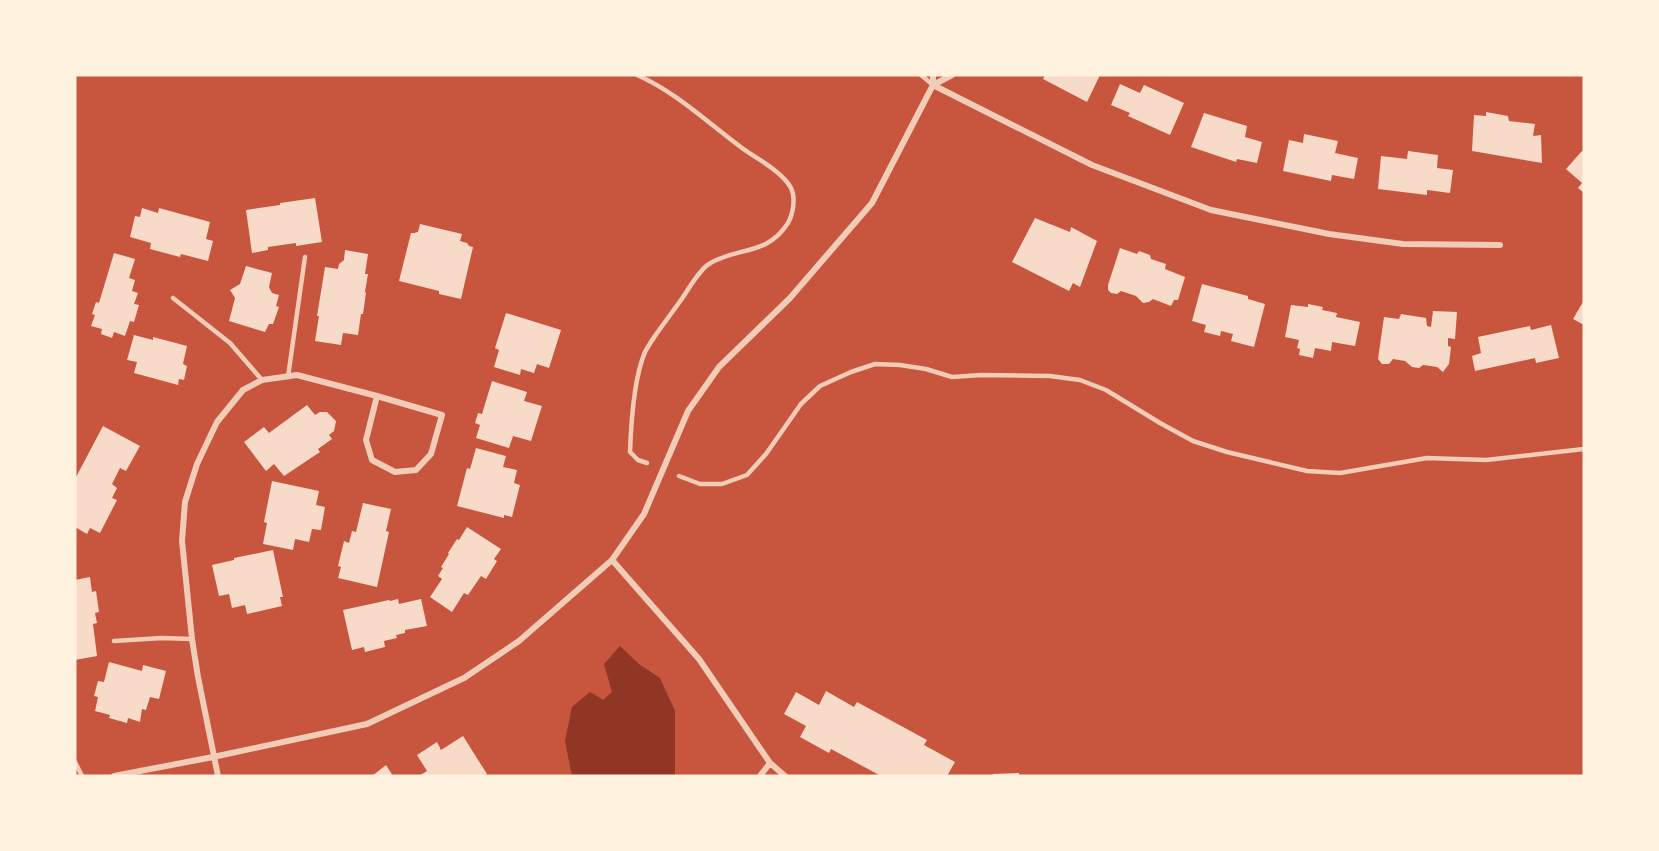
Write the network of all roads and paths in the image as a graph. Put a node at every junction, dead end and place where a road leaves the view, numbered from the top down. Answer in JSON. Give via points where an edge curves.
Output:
{"nodes":[{"id":1,"x":638,"y":75,"type":"edge"},
{"id":2,"x":654,"y":75,"type":"edge"},
{"id":3,"x":921,"y":75,"type":"edge"},
{"id":4,"x":933,"y":75,"type":"edge"},
{"id":5,"x":952,"y":75,"type":"edge"},
{"id":6,"x":654,"y":82,"type":"junction"},
{"id":7,"x":933,"y":85,"type":"junction"},
{"id":8,"x":1500,"y":245,"type":"dead end"},
{"id":9,"x":305,"y":257,"type":"dead end"},
{"id":10,"x":173,"y":298,"type":"dead end"},
{"id":11,"x":288,"y":377,"type":"junction"},
{"id":12,"x":262,"y":380,"type":"junction"},
{"id":13,"x":376,"y":396,"type":"junction"},
{"id":14,"x":1584,"y":449,"type":"edge"},
{"id":15,"x":647,"y":463,"type":"dead end"},
{"id":16,"x":679,"y":476,"type":"dead end"},
{"id":17,"x":612,"y":560,"type":"junction"},
{"id":18,"x":192,"y":639,"type":"junction"},
{"id":19,"x":114,"y":641,"type":"dead end"},
{"id":20,"x":213,"y":757,"type":"junction"},
{"id":21,"x":75,"y":762,"type":"edge"},
{"id":22,"x":771,"y":764,"type":"junction"},
{"id":23,"x":82,"y":776,"type":"edge"},
{"id":24,"x":114,"y":776,"type":"edge"},
{"id":25,"x":218,"y":776,"type":"edge"},
{"id":26,"x":760,"y":776,"type":"edge"},
{"id":27,"x":785,"y":776,"type":"edge"}],
"edges":[{"from":1,"to":6,"type":"lane"},
{"from":2,"to":6,"type":"lane"},
{"from":3,"to":7,"type":"lane"},
{"from":4,"to":7,"type":"street"},
{"from":5,"to":7,"type":"street"},
{"from":6,"to":15,"type":"lane","via":[[783,177],[792,189],[794,203],[789,222],[774,240],[707,265],[645,351],[638,375],[630,452]]},
{"from":7,"to":8,"type":"street","via":[[1092,165],[1211,210],[1329,234],[1403,244]]},
{"from":7,"to":17,"type":"street","via":[[872,203],[790,298],[719,367],[688,411],[644,514]]},
{"from":9,"to":11,"type":"lane"},
{"from":10,"to":12,"type":"lane","via":[[230,343]]},
{"from":11,"to":12,"type":"street"},
{"from":11,"to":13,"type":"street","via":[[297,375]]},
{"from":12,"to":18,"type":"street","via":[[243,390],[217,422],[185,502],[182,541]]},
{"from":13,"to":13,"type":"street","via":[[366,440],[372,460],[395,472],[416,470],[431,454],[442,414]]},
{"from":14,"to":16,"type":"lane","via":[[1486,459],[1426,458],[1340,472],[1307,471],[1193,441],[1106,390],[1080,380],[1041,376],[952,377],[900,364],[875,364],[820,386],[801,404],[747,475],[722,484],[700,484]]},
{"from":17,"to":20,"type":"street","via":[[519,642],[464,678],[367,724]]},
{"from":17,"to":22,"type":"street","via":[[699,659]]},
{"from":18,"to":19,"type":"lane"},
{"from":18,"to":20,"type":"street"},
{"from":20,"to":24,"type":"street"},
{"from":20,"to":25,"type":"street"},
{"from":21,"to":23,"type":"lane"},
{"from":22,"to":26,"type":"street"},
{"from":22,"to":27,"type":"street"}]}
